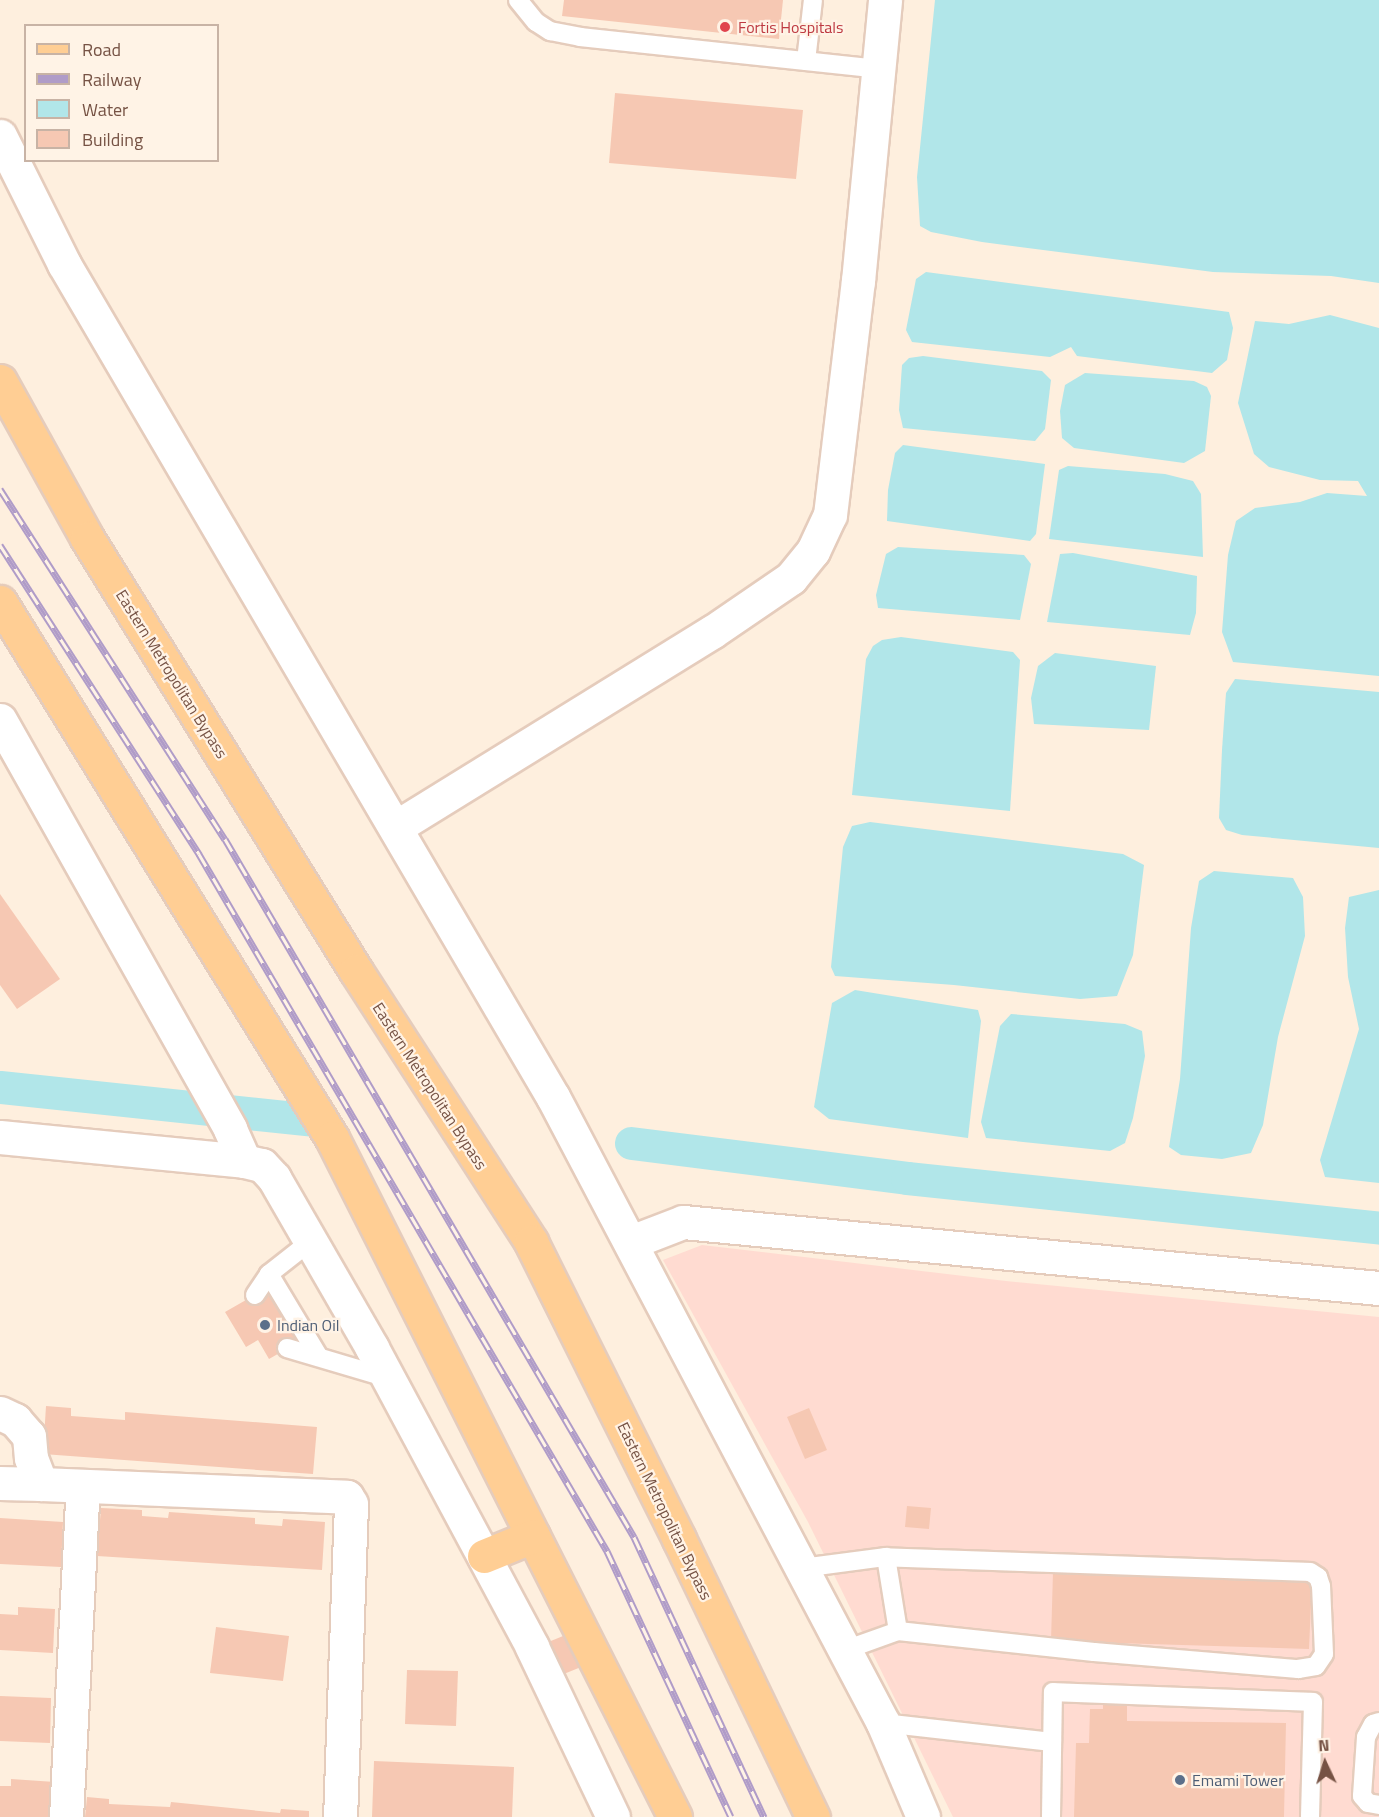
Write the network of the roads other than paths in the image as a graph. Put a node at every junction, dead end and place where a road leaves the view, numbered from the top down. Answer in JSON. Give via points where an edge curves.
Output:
{"nodes":[{"id":1,"x":518,"y":0,"type":"edge"},
{"id":2,"x":813,"y":0,"type":"edge"},
{"id":3,"x":885,"y":0,"type":"edge"},
{"id":4,"x":806,"y":61,"type":"junction"},
{"id":5,"x":878,"y":69,"type":"junction"},
{"id":6,"x":0,"y":136,"type":"edge"},
{"id":7,"x":13,"y":186,"type":"edge"},
{"id":8,"x":0,"y":381,"type":"edge"},
{"id":9,"x":0,"y":602,"type":"edge"},
{"id":10,"x":0,"y":720,"type":"edge"},
{"id":11,"x":396,"y":827,"type":"junction"},
{"id":12,"x":0,"y":1137,"type":"edge"},
{"id":13,"x":243,"y":1161,"type":"junction"},
{"id":14,"x":311,"y":1241,"type":"junction"},
{"id":15,"x":631,"y":1242,"type":"junction"},
{"id":16,"x":269,"y":1274,"type":"junction"},
{"id":17,"x":1379,"y":1288,"type":"edge"},
{"id":18,"x":255,"y":1295,"type":"dead end"},
{"id":19,"x":287,"y":1348,"type":"dead end"},
{"id":20,"x":319,"y":1358,"type":"junction"},
{"id":21,"x":388,"y":1378,"type":"junction"},
{"id":22,"x":0,"y":1413,"type":"edge"},
{"id":23,"x":0,"y":1483,"type":"edge"},
{"id":24,"x":41,"y":1484,"type":"junction"},
{"id":25,"x":83,"y":1486,"type":"junction"},
{"id":26,"x":533,"y":1536,"type":"junction"},
{"id":27,"x":484,"y":1556,"type":"junction"},
{"id":28,"x":886,"y":1557,"type":"junction"},
{"id":29,"x":802,"y":1568,"type":"junction"},
{"id":30,"x":898,"y":1630,"type":"junction"},
{"id":31,"x":845,"y":1650,"type":"junction"},
{"id":32,"x":884,"y":1722,"type":"junction"},
{"id":33,"x":1379,"y":1722,"type":"edge"},
{"id":34,"x":1052,"y":1742,"type":"junction"},
{"id":35,"x":1379,"y":1805,"type":"edge"},
{"id":36,"x":66,"y":1817,"type":"edge"},
{"id":37,"x":340,"y":1817,"type":"edge"},
{"id":38,"x":613,"y":1817,"type":"edge"},
{"id":39,"x":675,"y":1817,"type":"edge"},
{"id":40,"x":813,"y":1817,"type":"edge"},
{"id":41,"x":923,"y":1817,"type":"edge"},
{"id":42,"x":1051,"y":1817,"type":"edge"},
{"id":43,"x":1310,"y":1817,"type":"edge"}],
"edges":[{"from":1,"to":4,"type":"lane","via":[[536,22],[550,31],[580,38]]},
{"from":2,"to":4,"type":"lane"},
{"from":3,"to":5,"type":"street"},
{"from":4,"to":5,"type":"lane"},
{"from":5,"to":11,"type":"street","via":[[830,515],[813,551],[791,578],[712,632]]},
{"from":6,"to":7,"type":"street"},
{"from":7,"to":11,"type":"street","via":[[64,264]]},
{"from":8,"to":40,"type":"main road","name":"Eastern Metropolitan Bypass","via":[[93,548],[356,971],[531,1242]]},
{"from":9,"to":26,"type":"main road","via":[[332,1138]]},
{"from":10,"to":13,"type":"street","via":[[230,1129]]},
{"from":11,"to":15,"type":"street","via":[[553,1097]]},
{"from":12,"to":13,"type":"street"},
{"from":13,"to":14,"type":"street","via":[[262,1166],[274,1178]]},
{"from":14,"to":16,"type":"lane"},
{"from":14,"to":21,"type":"street"},
{"from":15,"to":17,"type":"street","via":[[683,1222]]},
{"from":15,"to":29,"type":"street"},
{"from":16,"to":18,"type":"lane"},
{"from":16,"to":20,"type":"lane"},
{"from":19,"to":20,"type":"lane"},
{"from":20,"to":21,"type":"lane"},
{"from":21,"to":27,"type":"street"},
{"from":22,"to":24,"type":"street","via":[[15,1420],[29,1436],[31,1458]]},
{"from":23,"to":24,"type":"street"},
{"from":24,"to":25,"type":"street"},
{"from":25,"to":36,"type":"street"},
{"from":25,"to":37,"type":"street","via":[[347,1497],[351,1504]]},
{"from":26,"to":27,"type":"main road"},
{"from":26,"to":39,"type":"main road"},
{"from":27,"to":38,"type":"street"},
{"from":28,"to":29,"type":"lane"},
{"from":28,"to":30,"type":"lane"},
{"from":28,"to":30,"type":"lane","via":[[1310,1572],[1318,1577],[1321,1586],[1324,1654],[1316,1666],[1298,1670]]},
{"from":29,"to":31,"type":"street"},
{"from":30,"to":31,"type":"lane"},
{"from":31,"to":32,"type":"street"},
{"from":32,"to":34,"type":"lane"},
{"from":32,"to":41,"type":"street"},
{"from":33,"to":35,"type":"lane","via":[[1373,1724],[1366,1737],[1362,1796],[1368,1803]]},
{"from":34,"to":42,"type":"lane"},
{"from":34,"to":43,"type":"lane","via":[[1053,1692],[1313,1702]]}]}
